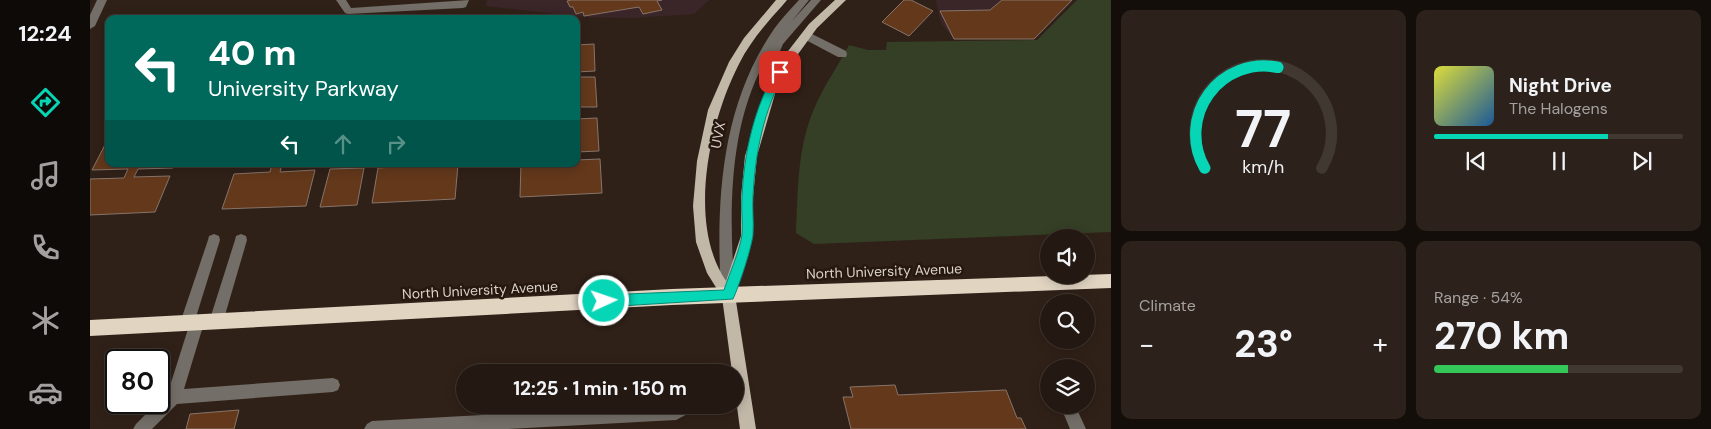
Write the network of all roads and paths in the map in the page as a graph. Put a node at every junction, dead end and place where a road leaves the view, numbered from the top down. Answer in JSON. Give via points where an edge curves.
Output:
{"nodes":[{"id":1,"x":102,"y":0,"type":"edge"},
{"id":2,"x":341,"y":0,"type":"edge"},
{"id":3,"x":464,"y":0,"type":"edge"},
{"id":4,"x":782,"y":0,"type":"edge"},
{"id":5,"x":804,"y":0,"type":"edge"},
{"id":6,"x":816,"y":0,"type":"edge"},
{"id":7,"x":841,"y":0,"type":"edge"},
{"id":8,"x":90,"y":26,"type":"edge"},
{"id":9,"x":806,"y":35,"type":"junction"},
{"id":10,"x":842,"y":54,"type":"dead end"},
{"id":11,"x":772,"y":86,"type":"junction"},
{"id":12,"x":214,"y":240,"type":"dead end"},
{"id":13,"x":241,"y":240,"type":"dead end"},
{"id":14,"x":1111,"y":281,"type":"edge"},
{"id":15,"x":728,"y":295,"type":"junction"},
{"id":16,"x":216,"y":322,"type":"junction"},
{"id":17,"x":192,"y":323,"type":"junction"},
{"id":18,"x":90,"y":328,"type":"edge"},
{"id":19,"x":735,"y":364,"type":"edge"},
{"id":20,"x":333,"y":385,"type":"dead end"},
{"id":21,"x":174,"y":397,"type":"junction"},
{"id":22,"x":640,"y":414,"type":"edge"},
{"id":23,"x":743,"y":414,"type":"edge"},
{"id":24,"x":1071,"y":414,"type":"edge"},
{"id":25,"x":141,"y":429,"type":"edge"},
{"id":26,"x":372,"y":429,"type":"edge"},
{"id":27,"x":748,"y":429,"type":"edge"},
{"id":28,"x":1078,"y":429,"type":"edge"}],
"edges":[{"from":1,"to":8,"type":"street"},
{"from":2,"to":3,"type":"street","via":[[348,10],[464,6]]},
{"from":4,"to":15,"type":"main road","via":[[759,24],[725,78],[714,108],[701,169],[700,227],[708,260]]},
{"from":5,"to":15,"type":"street","name":"UVX","via":[[780,26],[765,49],[737,117],[726,194]]},
{"from":6,"to":11,"type":"street","via":[[779,42],[772,58]]},
{"from":7,"to":9,"type":"main road"},
{"from":9,"to":10,"type":"street"},
{"from":9,"to":11,"type":"main road"},
{"from":11,"to":15,"type":"main road","via":[[751,156],[747,236]]},
{"from":12,"to":17,"type":"street"},
{"from":13,"to":16,"type":"street"},
{"from":14,"to":15,"type":"highway","name":"North University Avenue"},
{"from":15,"to":16,"type":"highway","name":"North University Avenue"},
{"from":15,"to":19,"type":"main road"},
{"from":16,"to":17,"type":"highway","name":"North University Avenue"},
{"from":17,"to":18,"type":"highway","name":"North University Avenue"},
{"from":17,"to":21,"type":"street"},
{"from":20,"to":21,"type":"street"},
{"from":21,"to":25,"type":"street"},
{"from":22,"to":26,"type":"street"},
{"from":23,"to":27,"type":"main road"},
{"from":24,"to":28,"type":"street"}]}
